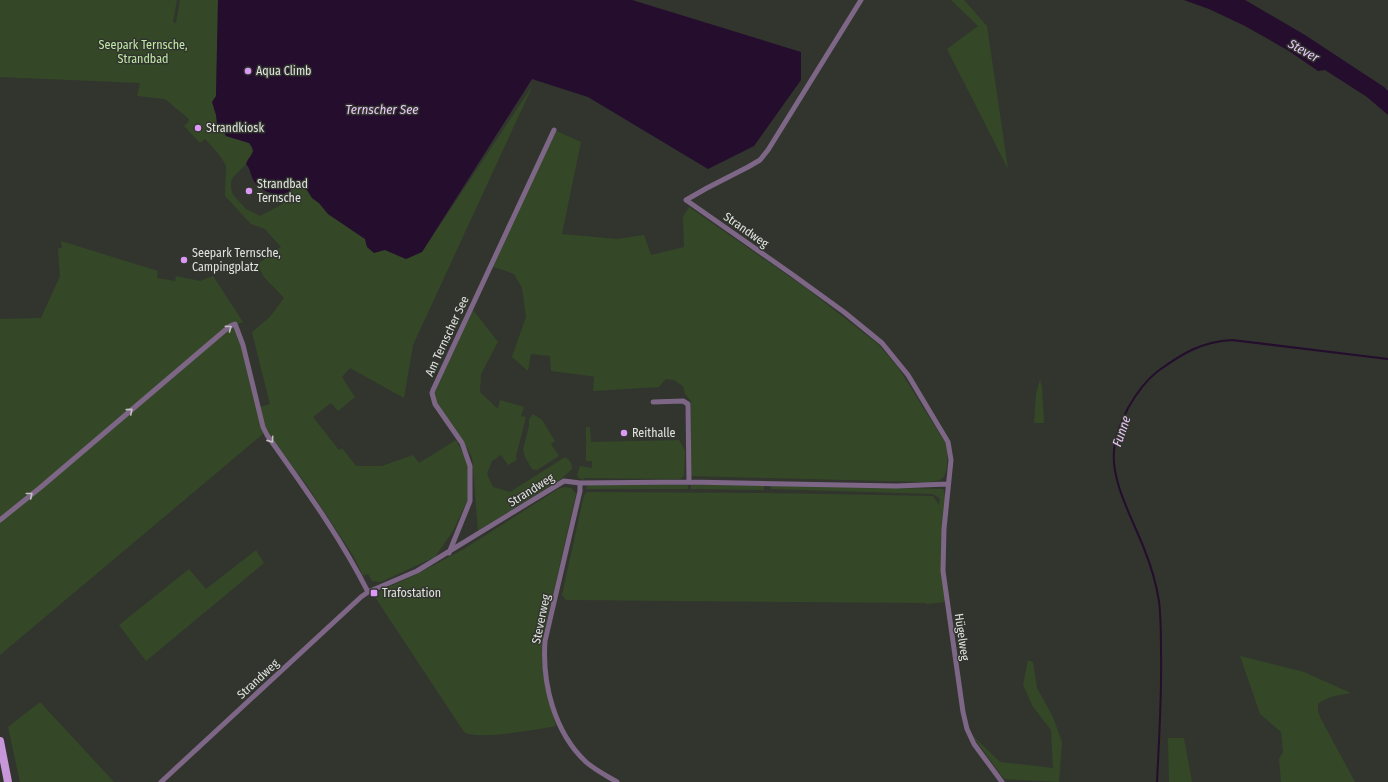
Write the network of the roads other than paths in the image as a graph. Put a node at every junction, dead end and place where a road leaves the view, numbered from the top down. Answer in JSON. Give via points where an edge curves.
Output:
{"nodes":[{"id":1,"x":861,"y":0,"type":"edge"},
{"id":2,"x":554,"y":130,"type":"dead end"},
{"id":3,"x":653,"y":402,"type":"dead end"},
{"id":4,"x":688,"y":482,"type":"junction"},
{"id":5,"x":580,"y":483,"type":"junction"},
{"id":6,"x":948,"y":484,"type":"junction"},
{"id":7,"x":0,"y":520,"type":"edge"},
{"id":8,"x":449,"y":553,"type":"junction"},
{"id":9,"x":368,"y":592,"type":"junction"},
{"id":10,"x":0,"y":741,"type":"edge"},
{"id":11,"x":8,"y":782,"type":"edge"},
{"id":12,"x":161,"y":782,"type":"edge"},
{"id":13,"x":617,"y":782,"type":"edge"},
{"id":14,"x":1002,"y":782,"type":"edge"}],
"edges":[{"from":1,"to":6,"type":"street","name":"Strandweg","via":[[760,160],[686,200],[793,274],[882,344],[908,375],[948,442],[951,460]]},
{"from":2,"to":8,"type":"street","name":"Am Ternscher See","via":[[432,393],[435,404],[462,443],[470,466],[470,501]]},
{"from":3,"to":4,"type":"street","via":[[683,401],[688,404]]},
{"from":4,"to":5,"type":"street","name":"Strandweg"},
{"from":4,"to":6,"type":"street","name":"Strandweg","via":[[896,486]]},
{"from":5,"to":8,"type":"street","name":"Strandweg","via":[[564,481]]},
{"from":5,"to":13,"type":"street","name":"Steverweg","via":[[545,641],[545,665],[551,699],[562,732],[587,762]]},
{"from":6,"to":14,"type":"street","name":"Hügelweg","via":[[944,572],[963,712],[974,744]]},
{"from":7,"to":9,"type":"street","one_way":true,"via":[[235,324],[243,345],[263,427],[351,558]]},
{"from":8,"to":9,"type":"street","name":"Strandweg","via":[[417,571]]},
{"from":9,"to":12,"type":"street","name":"Strandweg"},
{"from":10,"to":11,"type":"main road"}]}
